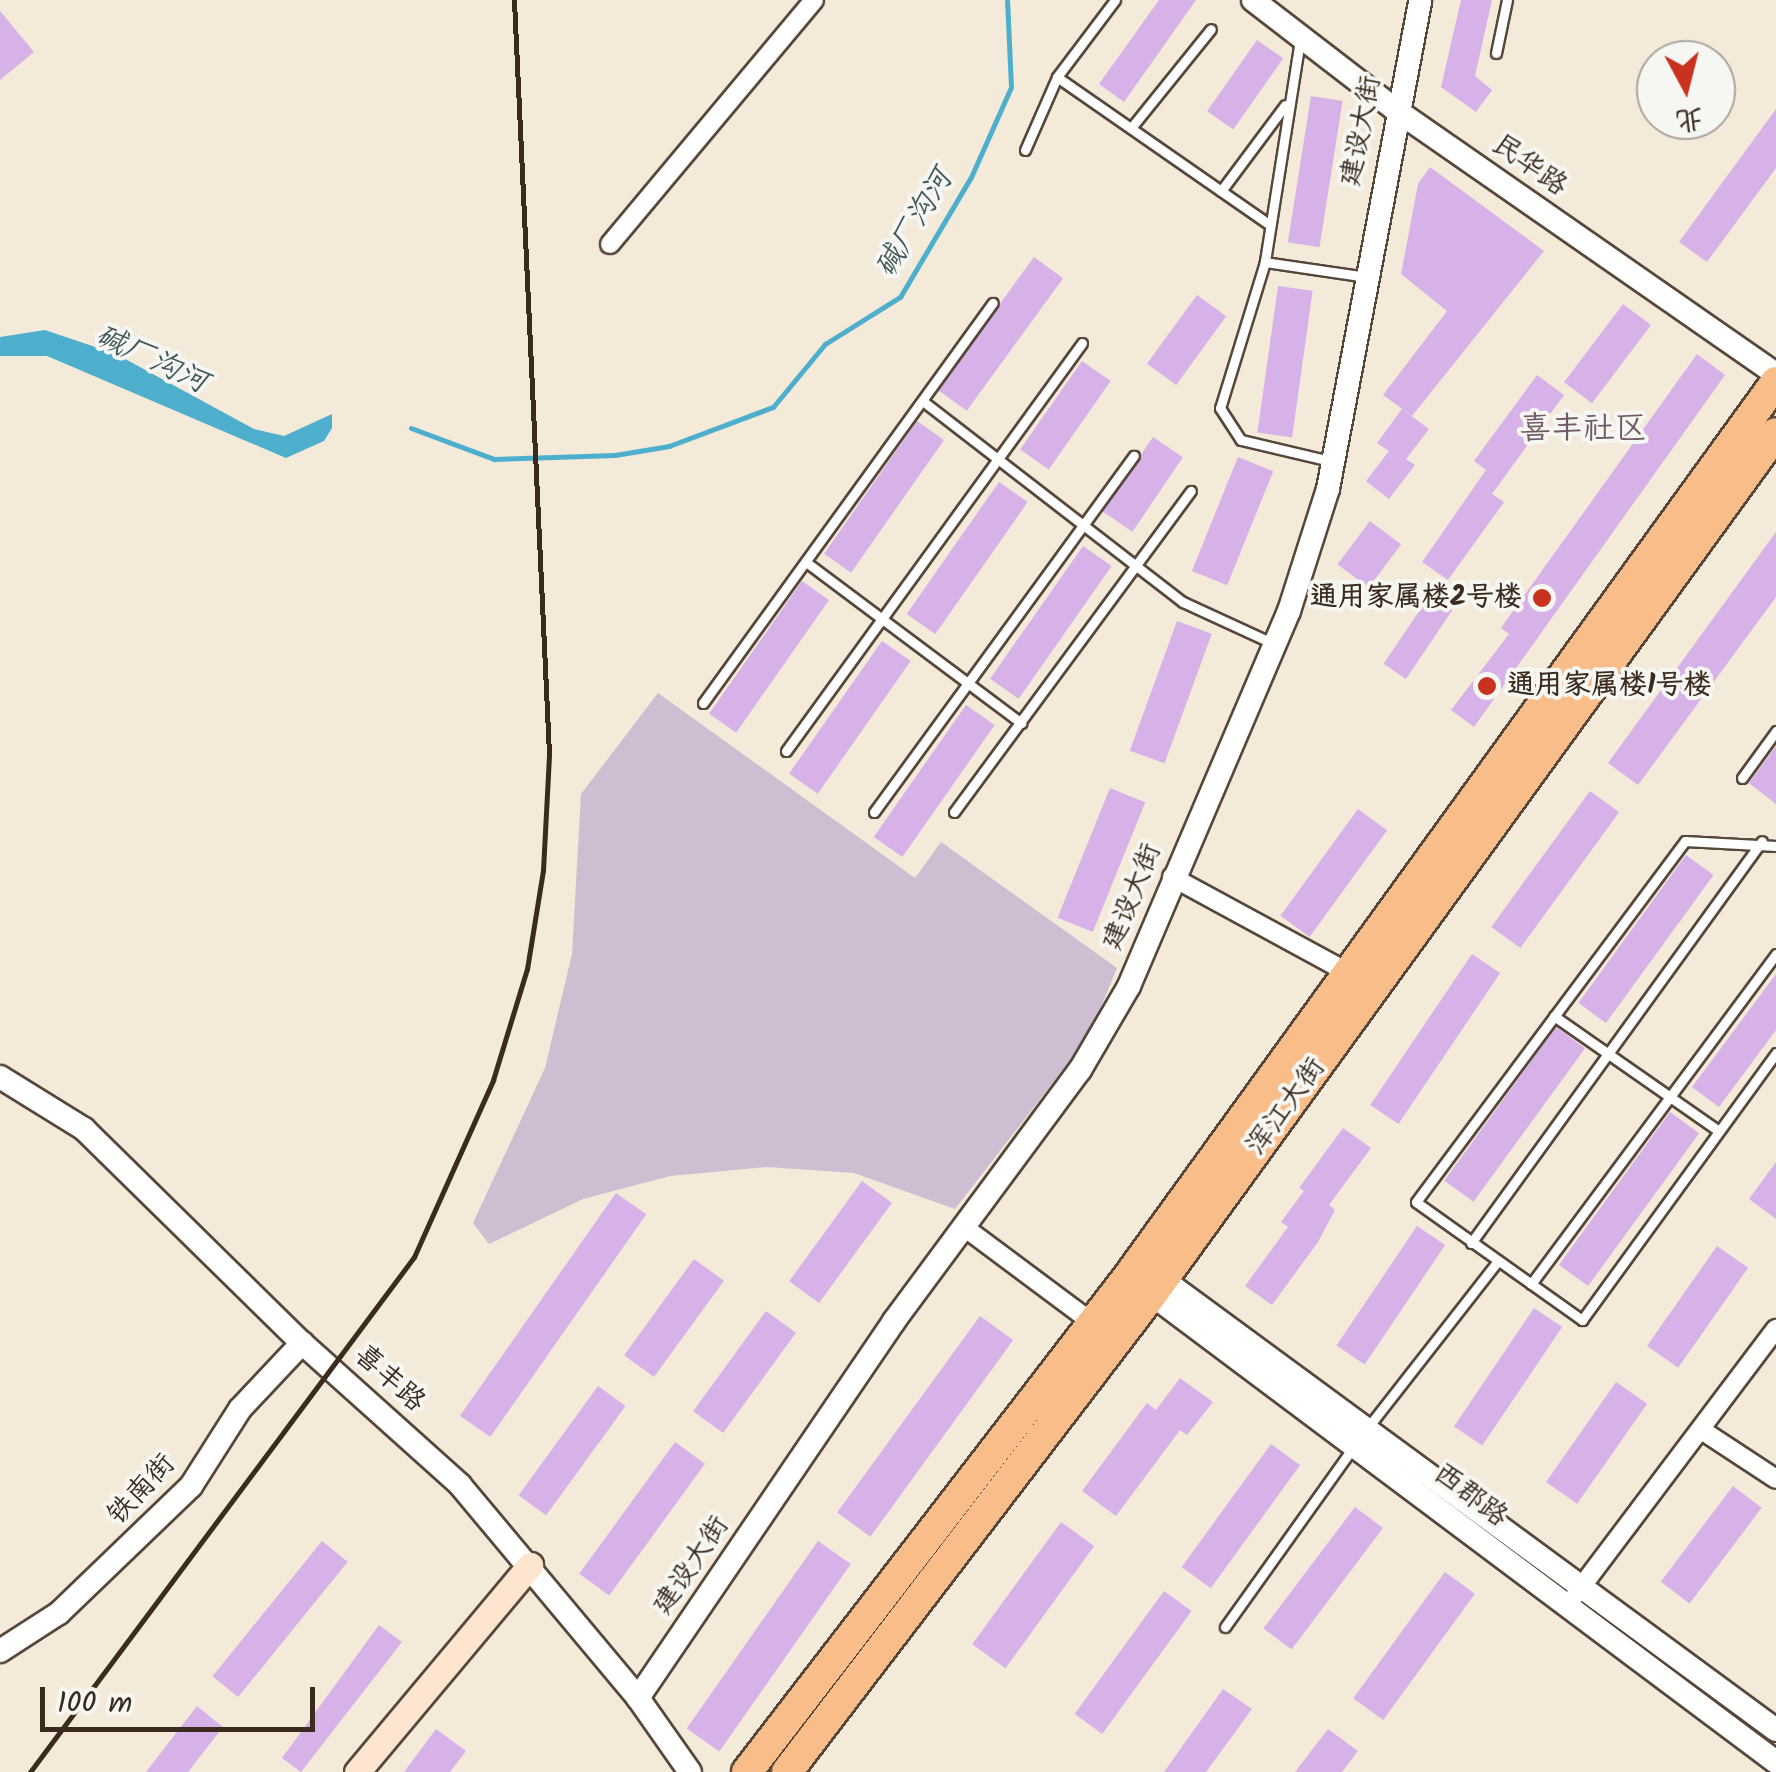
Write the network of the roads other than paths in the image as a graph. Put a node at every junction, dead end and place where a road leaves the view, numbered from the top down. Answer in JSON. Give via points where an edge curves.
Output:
{"nodes":[{"id":1,"x":814,"y":0,"type":"edge"},
{"id":2,"x":1115,"y":0,"type":"edge"},
{"id":3,"x":1253,"y":0,"type":"edge"},
{"id":4,"x":1420,"y":0,"type":"edge"},
{"id":5,"x":1507,"y":0,"type":"edge"},
{"id":6,"x":1211,"y":29,"type":"dead end"},
{"id":7,"x":1300,"y":37,"type":"junction"},
{"id":8,"x":1496,"y":52,"type":"dead end"},
{"id":9,"x":1057,"y":77,"type":"junction"},
{"id":10,"x":1288,"y":101,"type":"junction"},
{"id":11,"x":1396,"y":110,"type":"junction"},
{"id":12,"x":1131,"y":128,"type":"junction"},
{"id":13,"x":1025,"y":150,"type":"dead end"},
{"id":14,"x":1221,"y":190,"type":"junction"},
{"id":15,"x":1270,"y":225,"type":"junction"},
{"id":16,"x":610,"y":244,"type":"dead end"},
{"id":17,"x":1265,"y":262,"type":"junction"},
{"id":18,"x":1366,"y":277,"type":"junction"},
{"id":19,"x":993,"y":304,"type":"dead end"},
{"id":20,"x":1082,"y":343,"type":"dead end"},
{"id":21,"x":1776,"y":374,"type":"edge"},
{"id":22,"x":1776,"y":382,"type":"edge"},
{"id":23,"x":924,"y":402,"type":"junction"},
{"id":24,"x":1776,"y":433,"type":"edge"},
{"id":25,"x":1134,"y":456,"type":"dead end"},
{"id":26,"x":1000,"y":460,"type":"junction"},
{"id":27,"x":1333,"y":462,"type":"junction"},
{"id":28,"x":1192,"y":491,"type":"dead end"},
{"id":29,"x":1086,"y":526,"type":"junction"},
{"id":30,"x":806,"y":562,"type":"junction"},
{"id":31,"x":1137,"y":566,"type":"junction"},
{"id":32,"x":883,"y":620,"type":"junction"},
{"id":33,"x":1274,"y":644,"type":"junction"},
{"id":34,"x":969,"y":684,"type":"junction"},
{"id":35,"x":703,"y":703,"type":"dead end"},
{"id":36,"x":1021,"y":723,"type":"junction"},
{"id":37,"x":1776,"y":731,"type":"edge"},
{"id":38,"x":786,"y":751,"type":"dead end"},
{"id":39,"x":1742,"y":778,"type":"dead end"},
{"id":40,"x":874,"y":812,"type":"dead end"},
{"id":41,"x":954,"y":812,"type":"dead end"},
{"id":42,"x":1762,"y":841,"type":"junction"},
{"id":43,"x":1776,"y":846,"type":"edge"},
{"id":44,"x":1172,"y":877,"type":"junction"},
{"id":45,"x":1776,"y":954,"type":"edge"},
{"id":46,"x":1361,"y":980,"type":"junction"},
{"id":47,"x":1554,"y":1016,"type":"junction"},
{"id":48,"x":1776,"y":1053,"type":"edge"},
{"id":49,"x":1610,"y":1055,"type":"junction"},
{"id":50,"x":0,"y":1077,"type":"edge"},
{"id":51,"x":1670,"y":1096,"type":"junction"},
{"id":52,"x":1719,"y":1131,"type":"junction"},
{"id":53,"x":964,"y":1228,"type":"junction"},
{"id":54,"x":1471,"y":1242,"type":"junction"},
{"id":55,"x":1498,"y":1262,"type":"junction"},
{"id":56,"x":1145,"y":1278,"type":"junction"},
{"id":57,"x":1531,"y":1284,"type":"junction"},
{"id":58,"x":1093,"y":1323,"type":"junction"},
{"id":59,"x":1776,"y":1328,"type":"edge"},
{"id":60,"x":302,"y":1344,"type":"junction"},
{"id":61,"x":1703,"y":1430,"type":"junction"},
{"id":62,"x":1361,"y":1437,"type":"junction"},
{"id":63,"x":1776,"y":1479,"type":"edge"},
{"id":64,"x":530,"y":1565,"type":"junction"},
{"id":65,"x":1583,"y":1585,"type":"junction"},
{"id":66,"x":1568,"y":1607,"type":"junction"},
{"id":67,"x":1224,"y":1627,"type":"dead end"},
{"id":68,"x":0,"y":1651,"type":"edge"},
{"id":69,"x":638,"y":1698,"type":"junction"},
{"id":70,"x":1776,"y":1730,"type":"edge"},
{"id":71,"x":1776,"y":1762,"type":"edge"},
{"id":72,"x":357,"y":1772,"type":"edge"},
{"id":73,"x":690,"y":1772,"type":"edge"},
{"id":74,"x":747,"y":1772,"type":"edge"},
{"id":75,"x":787,"y":1772,"type":"edge"}],
"edges":[{"from":1,"to":16,"type":"street"},
{"from":2,"to":9,"type":"lane"},
{"from":3,"to":7,"type":"street","name":"民华路"},
{"from":4,"to":11,"type":"street","name":"建设大街"},
{"from":5,"to":8,"type":"lane"},
{"from":6,"to":12,"type":"lane"},
{"from":7,"to":10,"type":"lane"},
{"from":7,"to":11,"type":"street","name":"民华路"},
{"from":9,"to":12,"type":"lane"},
{"from":9,"to":13,"type":"lane"},
{"from":10,"to":14,"type":"lane"},
{"from":10,"to":15,"type":"lane"},
{"from":11,"to":18,"type":"street","name":"建设大街"},
{"from":11,"to":21,"type":"street","name":"民华路"},
{"from":12,"to":14,"type":"lane"},
{"from":14,"to":15,"type":"lane"},
{"from":15,"to":17,"type":"lane"},
{"from":17,"to":18,"type":"lane"},
{"from":17,"to":27,"type":"lane","via":[[1220,408],[1242,440]]},
{"from":18,"to":27,"type":"street","name":"建设大街"},
{"from":19,"to":23,"type":"lane"},
{"from":20,"to":26,"type":"lane"},
{"from":22,"to":46,"type":"main road"},
{"from":23,"to":26,"type":"lane"},
{"from":23,"to":30,"type":"lane"},
{"from":24,"to":46,"type":"main road","name":"浑江大街"},
{"from":25,"to":29,"type":"lane"},
{"from":26,"to":29,"type":"lane"},
{"from":26,"to":32,"type":"lane"},
{"from":27,"to":33,"type":"street","name":"建设大街"},
{"from":28,"to":31,"type":"lane"},
{"from":29,"to":31,"type":"lane"},
{"from":29,"to":34,"type":"lane"},
{"from":30,"to":32,"type":"lane"},
{"from":30,"to":35,"type":"lane"},
{"from":31,"to":33,"type":"lane","via":[[1184,602]]},
{"from":31,"to":36,"type":"lane"},
{"from":32,"to":34,"type":"lane"},
{"from":32,"to":38,"type":"lane"},
{"from":33,"to":44,"type":"street","name":"建设大街"},
{"from":34,"to":36,"type":"lane"},
{"from":34,"to":40,"type":"lane"},
{"from":36,"to":41,"type":"lane"},
{"from":37,"to":39,"type":"lane"},
{"from":42,"to":43,"type":"lane"},
{"from":42,"to":47,"type":"lane","via":[[1685,841]]},
{"from":42,"to":49,"type":"lane"},
{"from":44,"to":46,"type":"street"},
{"from":44,"to":53,"type":"street","name":"建设大街","via":[[1129,986],[1080,1070]]},
{"from":45,"to":51,"type":"lane"},
{"from":46,"to":56,"type":"main road","name":"浑江大街"},
{"from":47,"to":49,"type":"lane"},
{"from":47,"to":54,"type":"lane","via":[[1416,1202]]},
{"from":48,"to":52,"type":"lane"},
{"from":49,"to":51,"type":"lane"},
{"from":49,"to":54,"type":"lane"},
{"from":50,"to":60,"type":"street","name":"喜丰路","via":[[84,1129]]},
{"from":51,"to":52,"type":"lane"},
{"from":51,"to":57,"type":"lane"},
{"from":52,"to":57,"type":"lane","via":[[1582,1320]]},
{"from":53,"to":58,"type":"street"},
{"from":53,"to":69,"type":"street","name":"建设大街"},
{"from":54,"to":55,"type":"lane"},
{"from":55,"to":57,"type":"lane"},
{"from":55,"to":62,"type":"lane"},
{"from":56,"to":58,"type":"main road"},
{"from":56,"to":62,"type":"street","name":"西郡路"},
{"from":56,"to":75,"type":"main road","name":"浑江大街"},
{"from":58,"to":74,"type":"main road"},
{"from":59,"to":61,"type":"street"},
{"from":60,"to":64,"type":"street","name":"喜丰路","via":[[460,1485]]},
{"from":60,"to":68,"type":"street","name":"铁南街","via":[[240,1409],[192,1486],[58,1613]]},
{"from":61,"to":63,"type":"street"},
{"from":61,"to":65,"type":"street"},
{"from":62,"to":65,"type":"street","name":"西郡路"},
{"from":62,"to":66,"type":"street","name":"西郡路"},
{"from":62,"to":67,"type":"lane"},
{"from":64,"to":69,"type":"street","name":"喜丰路"},
{"from":64,"to":72,"type":"main road"},
{"from":65,"to":66,"type":"street"},
{"from":65,"to":70,"type":"street","name":"西郡路"},
{"from":66,"to":71,"type":"street","name":"西郡路"},
{"from":69,"to":73,"type":"street","name":"喜丰路"}]}
